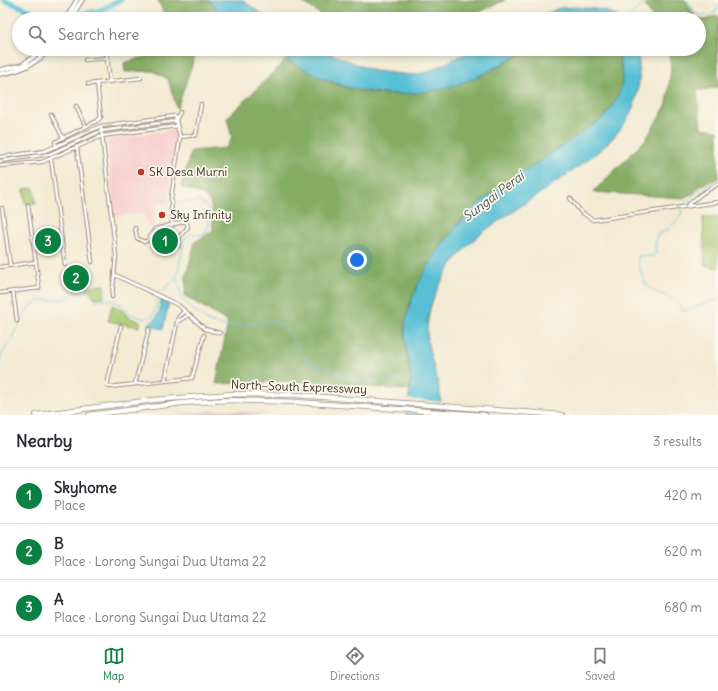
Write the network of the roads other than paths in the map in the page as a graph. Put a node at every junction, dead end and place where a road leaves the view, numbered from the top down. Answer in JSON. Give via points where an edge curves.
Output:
{"nodes":[{"id":1,"x":78,"y":0,"type":"edge"},
{"id":2,"x":82,"y":0,"type":"edge"},
{"id":3,"x":76,"y":6,"type":"junction"},
{"id":4,"x":71,"y":12,"type":"edge"},
{"id":5,"x":73,"y":12,"type":"edge"},
{"id":6,"x":35,"y":56,"type":"edge"},
{"id":7,"x":42,"y":56,"type":"edge"},
{"id":8,"x":107,"y":58,"type":"joint"},
{"id":9,"x":85,"y":60,"type":"dead end"},
{"id":10,"x":0,"y":70,"type":"edge"},
{"id":11,"x":0,"y":74,"type":"edge"},
{"id":12,"x":141,"y":78,"type":"dead end"},
{"id":13,"x":110,"y":82,"type":"junction"},
{"id":14,"x":97,"y":83,"type":"junction"},
{"id":15,"x":88,"y":84,"type":"dead end"},
{"id":16,"x":201,"y":104,"type":"dead end"},
{"id":17,"x":76,"y":106,"type":"dead end"},
{"id":18,"x":180,"y":112,"type":"dead end"},
{"id":19,"x":51,"y":114,"type":"dead end"},
{"id":20,"x":176,"y":121,"type":"junction"},
{"id":21,"x":86,"y":126,"type":"junction"},
{"id":22,"x":101,"y":126,"type":"junction"},
{"id":23,"x":177,"y":126,"type":"junction"},
{"id":24,"x":101,"y":131,"type":"junction"},
{"id":25,"x":102,"y":136,"type":"junction"},
{"id":26,"x":180,"y":137,"type":"junction"},
{"id":27,"x":63,"y":138,"type":"junction"},
{"id":28,"x":56,"y":147,"type":"junction"},
{"id":29,"x":77,"y":148,"type":"junction"},
{"id":30,"x":0,"y":157,"type":"edge"},
{"id":31,"x":14,"y":157,"type":"junction"},
{"id":32,"x":51,"y":159,"type":"junction"},
{"id":33,"x":0,"y":161,"type":"edge"},
{"id":34,"x":17,"y":164,"type":"junction"},
{"id":35,"x":0,"y":166,"type":"edge"},
{"id":36,"x":718,"y":184,"type":"edge"},
{"id":37,"x":570,"y":198,"type":"dead end"},
{"id":38,"x":718,"y":202,"type":"edge"},
{"id":39,"x":28,"y":205,"type":"dead end"},
{"id":40,"x":686,"y":206,"type":"junction"},
{"id":41,"x":2,"y":208,"type":"dead end"},
{"id":42,"x":172,"y":226,"type":"junction"},
{"id":43,"x":135,"y":228,"type":"dead end"},
{"id":44,"x":178,"y":246,"type":"dead end"},
{"id":45,"x":36,"y":262,"type":"junction"},
{"id":46,"x":92,"y":262,"type":"dead end"},
{"id":47,"x":10,"y":265,"type":"junction"},
{"id":48,"x":65,"y":265,"type":"dead end"},
{"id":49,"x":0,"y":266,"type":"edge"},
{"id":50,"x":115,"y":275,"type":"junction"},
{"id":51,"x":13,"y":291,"type":"junction"},
{"id":52,"x":0,"y":293,"type":"edge"},
{"id":53,"x":112,"y":297,"type":"dead end"},
{"id":54,"x":184,"y":311,"type":"junction"},
{"id":55,"x":188,"y":314,"type":"junction"},
{"id":56,"x":17,"y":321,"type":"dead end"},
{"id":57,"x":179,"y":321,"type":"junction"},
{"id":58,"x":121,"y":326,"type":"dead end"},
{"id":59,"x":149,"y":329,"type":"dead end"},
{"id":60,"x":220,"y":333,"type":"dead end"},
{"id":61,"x":204,"y":335,"type":"dead end"},
{"id":62,"x":164,"y":381,"type":"junction"},
{"id":63,"x":135,"y":384,"type":"junction"},
{"id":64,"x":36,"y":415,"type":"edge"},
{"id":65,"x":89,"y":415,"type":"edge"},
{"id":66,"x":485,"y":415,"type":"edge"},
{"id":67,"x":562,"y":415,"type":"edge"}],
"edges":[{"from":1,"to":3,"type":"street"},
{"from":2,"to":3,"type":"street"},
{"from":3,"to":4,"type":"street"},
{"from":3,"to":5,"type":"street"},
{"from":6,"to":10,"type":"street","via":[[22,65]]},
{"from":7,"to":11,"type":"street","via":[[24,68]]},
{"from":8,"to":9,"type":"street"},
{"from":8,"to":13,"type":"street"},
{"from":12,"to":13,"type":"street"},
{"from":13,"to":14,"type":"street"},
{"from":14,"to":15,"type":"street"},
{"from":14,"to":21,"type":"street","via":[[101,117]]},
{"from":16,"to":26,"type":"street","via":[[196,135]]},
{"from":17,"to":21,"type":"street"},
{"from":18,"to":20,"type":"street"},
{"from":19,"to":27,"type":"street"},
{"from":20,"to":22,"type":"street","via":[[174,116]]},
{"from":20,"to":23,"type":"street"},
{"from":20,"to":24,"type":"street"},
{"from":21,"to":27,"type":"street"},
{"from":22,"to":24,"type":"street"},
{"from":22,"to":28,"type":"street"},
{"from":23,"to":25,"type":"street"},
{"from":23,"to":26,"type":"street"},
{"from":24,"to":25,"type":"street"},
{"from":24,"to":31,"type":"street","via":[[50,154]]},
{"from":25,"to":29,"type":"street"},
{"from":25,"to":50,"type":"street","via":[[116,256]]},
{"from":26,"to":42,"type":"street","via":[[171,198]]},
{"from":27,"to":28,"type":"street","via":[[54,142]]},
{"from":28,"to":31,"type":"street"},
{"from":29,"to":32,"type":"street"},
{"from":29,"to":46,"type":"street"},
{"from":30,"to":31,"type":"street"},
{"from":31,"to":33,"type":"street"},
{"from":31,"to":34,"type":"street"},
{"from":32,"to":34,"type":"street"},
{"from":32,"to":48,"type":"street"},
{"from":34,"to":35,"type":"street"},
{"from":36,"to":40,"type":"street"},
{"from":37,"to":40,"type":"street","via":[[581,212],[593,220]]},
{"from":38,"to":40,"type":"street"},
{"from":39,"to":45,"type":"street"},
{"from":41,"to":47,"type":"street"},
{"from":42,"to":43,"type":"street","via":[[155,229],[144,242],[138,238]]},
{"from":42,"to":44,"type":"street","via":[[184,220],[188,224],[180,236]]},
{"from":45,"to":47,"type":"street"},
{"from":45,"to":51,"type":"street","via":[[39,288]]},
{"from":47,"to":49,"type":"street"},
{"from":50,"to":53,"type":"street"},
{"from":50,"to":54,"type":"street","via":[[178,305]]},
{"from":51,"to":52,"type":"street"},
{"from":51,"to":56,"type":"street"},
{"from":54,"to":55,"type":"street"},
{"from":54,"to":57,"type":"street","via":[[178,318]]},
{"from":55,"to":57,"type":"street"},
{"from":55,"to":60,"type":"street","via":[[205,329]]},
{"from":57,"to":62,"type":"street"},
{"from":58,"to":63,"type":"street","via":[[107,386]]},
{"from":59,"to":63,"type":"street"},
{"from":61,"to":62,"type":"street","via":[[192,378]]},
{"from":62,"to":63,"type":"street"},
{"from":64,"to":67,"type":"highway","name":"North–South Expressway","via":[[153,400],[232,394],[298,395]]},
{"from":65,"to":66,"type":"highway","name":"North–South Expressway","via":[[228,400]]}]}
